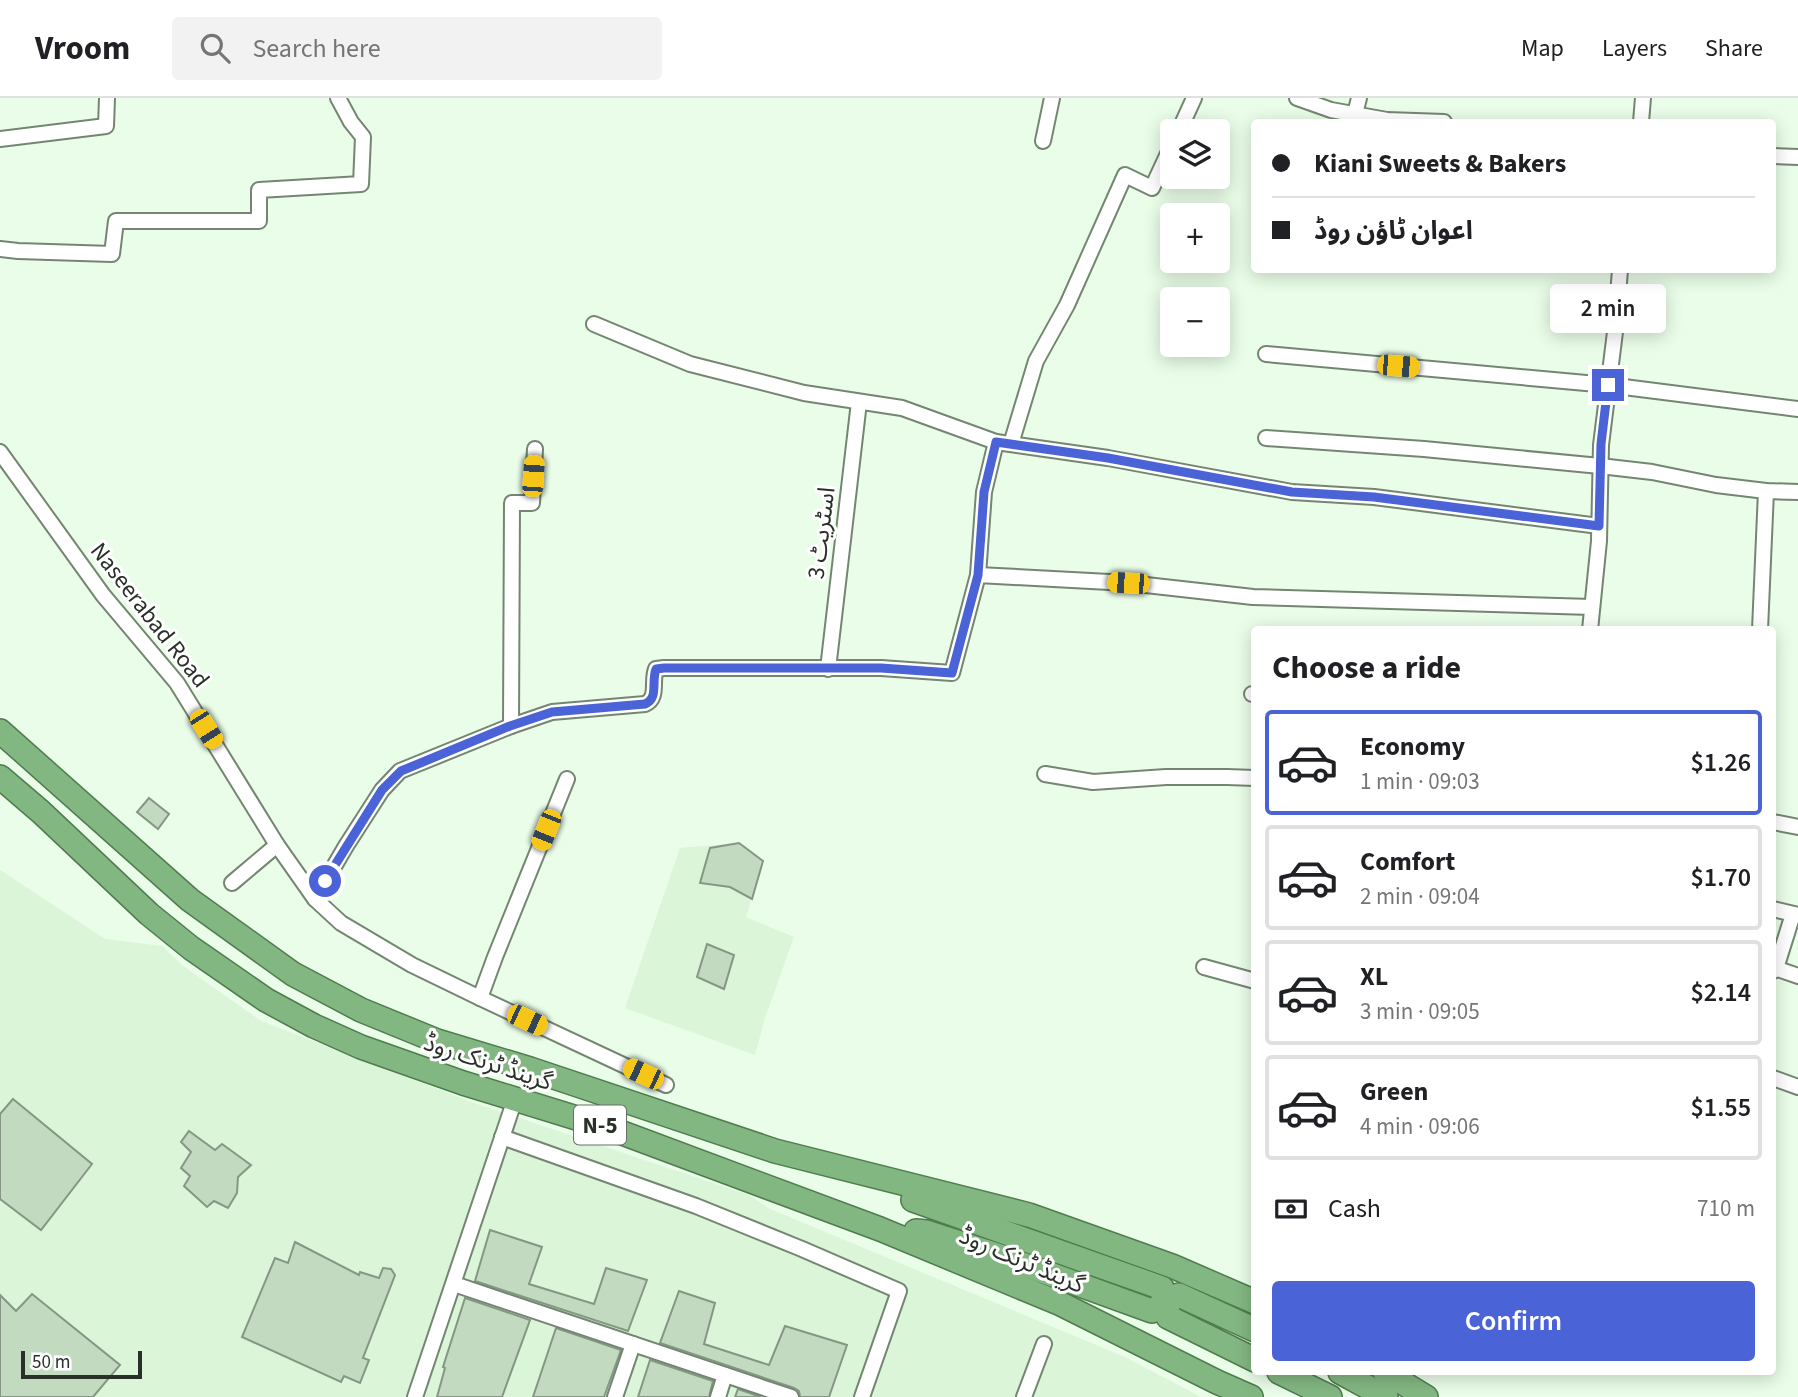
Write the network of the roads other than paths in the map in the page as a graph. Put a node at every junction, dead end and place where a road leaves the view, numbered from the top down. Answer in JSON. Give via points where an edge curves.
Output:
{"nodes":[{"id":1,"x":107,"y":98,"type":"edge"},
{"id":2,"x":338,"y":98,"type":"edge"},
{"id":3,"x":1052,"y":98,"type":"edge"},
{"id":4,"x":1194,"y":98,"type":"edge"},
{"id":5,"x":1297,"y":98,"type":"edge"},
{"id":6,"x":1359,"y":98,"type":"edge"},
{"id":7,"x":1643,"y":98,"type":"edge"},
{"id":8,"x":1355,"y":114,"type":"junction"},
{"id":9,"x":1184,"y":119,"type":"edge"},
{"id":10,"x":1382,"y":119,"type":"edge"},
{"id":11,"x":1641,"y":119,"type":"edge"},
{"id":12,"x":0,"y":139,"type":"edge"},
{"id":13,"x":1043,"y":141,"type":"dead end"},
{"id":14,"x":1776,"y":156,"type":"edge"},
{"id":15,"x":1798,"y":157,"type":"edge"},
{"id":16,"x":1160,"y":171,"type":"edge"},
{"id":17,"x":0,"y":249,"type":"edge"},
{"id":18,"x":1620,"y":273,"type":"edge"},
{"id":19,"x":594,"y":324,"type":"dead end"},
{"id":20,"x":1266,"y":354,"type":"dead end"},
{"id":21,"x":1608,"y":385,"type":"junction"},
{"id":22,"x":859,"y":402,"type":"junction"},
{"id":23,"x":1798,"y":409,"type":"edge"},
{"id":24,"x":1266,"y":438,"type":"dead end"},
{"id":25,"x":1003,"y":443,"type":"junction"},
{"id":26,"x":535,"y":449,"type":"dead end"},
{"id":27,"x":0,"y":452,"type":"edge"},
{"id":28,"x":1600,"y":466,"type":"junction"},
{"id":29,"x":1766,"y":491,"type":"junction"},
{"id":30,"x":1798,"y":492,"type":"edge"},
{"id":31,"x":1599,"y":526,"type":"junction"},
{"id":32,"x":978,"y":575,"type":"junction"},
{"id":33,"x":1592,"y":607,"type":"junction"},
{"id":34,"x":1590,"y":626,"type":"edge"},
{"id":35,"x":1760,"y":626,"type":"edge"},
{"id":36,"x":828,"y":669,"type":"junction"},
{"id":37,"x":510,"y":726,"type":"junction"},
{"id":38,"x":0,"y":731,"type":"edge"},
{"id":39,"x":1045,"y":774,"type":"dead end"},
{"id":40,"x":0,"y":777,"type":"edge"},
{"id":41,"x":1251,"y":778,"type":"edge"},
{"id":42,"x":567,"y":779,"type":"dead end"},
{"id":43,"x":1776,"y":823,"type":"edge"},
{"id":44,"x":1798,"y":827,"type":"edge"},
{"id":45,"x":277,"y":845,"type":"junction"},
{"id":46,"x":232,"y":883,"type":"dead end"},
{"id":47,"x":315,"y":899,"type":"junction"},
{"id":48,"x":1776,"y":910,"type":"edge"},
{"id":49,"x":1796,"y":914,"type":"edge"},
{"id":50,"x":1776,"y":965,"type":"edge"},
{"id":51,"x":1204,"y":967,"type":"dead end"},
{"id":52,"x":1776,"y":970,"type":"edge"},
{"id":53,"x":1798,"y":976,"type":"edge"},
{"id":54,"x":1251,"y":980,"type":"edge"},
{"id":55,"x":480,"y":998,"type":"junction"},
{"id":56,"x":1776,"y":1079,"type":"edge"},
{"id":57,"x":666,"y":1085,"type":"dead end"},
{"id":58,"x":1798,"y":1087,"type":"edge"},
{"id":59,"x":515,"y":1099,"type":"junction"},
{"id":60,"x":502,"y":1137,"type":"junction"},
{"id":61,"x":775,"y":1151,"type":"junction"},
{"id":62,"x":880,"y":1228,"type":"junction"},
{"id":63,"x":454,"y":1284,"type":"junction"},
{"id":64,"x":1251,"y":1300,"type":"edge"},
{"id":65,"x":1251,"y":1329,"type":"edge"},
{"id":66,"x":633,"y":1344,"type":"junction"},
{"id":67,"x":1044,"y":1344,"type":"dead end"},
{"id":68,"x":1251,"y":1358,"type":"edge"},
{"id":69,"x":725,"y":1375,"type":"junction"},
{"id":70,"x":1285,"y":1375,"type":"edge"},
{"id":71,"x":1346,"y":1375,"type":"edge"},
{"id":72,"x":1390,"y":1375,"type":"edge"},
{"id":73,"x":415,"y":1397,"type":"edge"},
{"id":74,"x":615,"y":1397,"type":"edge"},
{"id":75,"x":718,"y":1397,"type":"edge"},
{"id":76,"x":791,"y":1397,"type":"edge"},
{"id":77,"x":862,"y":1397,"type":"edge"},
{"id":78,"x":1024,"y":1397,"type":"edge"},
{"id":79,"x":1251,"y":1397,"type":"edge"},
{"id":80,"x":1330,"y":1397,"type":"edge"},
{"id":81,"x":1386,"y":1397,"type":"edge"},
{"id":82,"x":1426,"y":1397,"type":"edge"}],
"edges":[{"from":1,"to":12,"type":"street","via":[[106,126]]},
{"from":2,"to":17,"type":"street","via":[[363,137],[361,184],[259,190],[259,221],[116,221],[112,254]]},
{"from":3,"to":13,"type":"street"},
{"from":4,"to":9,"type":"street"},
{"from":5,"to":8,"type":"street"},
{"from":6,"to":8,"type":"street"},
{"from":7,"to":11,"type":"street"},
{"from":8,"to":10,"type":"street"},
{"from":14,"to":15,"type":"street"},
{"from":16,"to":25,"type":"street","via":[[1152,188],[1125,175]]},
{"from":18,"to":21,"type":"street"},
{"from":19,"to":22,"type":"street","via":[[690,364]]},
{"from":20,"to":21,"type":"street"},
{"from":21,"to":23,"type":"street"},
{"from":21,"to":28,"type":"street"},
{"from":22,"to":25,"type":"street","via":[[902,408]]},
{"from":22,"to":36,"type":"street","name":"اسٹریٹ 3"},
{"from":24,"to":28,"type":"street"},
{"from":25,"to":31,"type":"street","via":[[1292,492],[1374,497]]},
{"from":25,"to":32,"type":"street","via":[[984,492]]},
{"from":26,"to":37,"type":"street","via":[[532,503],[512,503]]},
{"from":27,"to":45,"type":"street","name":"Naseerabad Road","via":[[103,595],[177,683]]},
{"from":28,"to":29,"type":"street"},
{"from":28,"to":31,"type":"street"},
{"from":29,"to":30,"type":"street"},
{"from":29,"to":35,"type":"street"},
{"from":31,"to":33,"type":"street"},
{"from":32,"to":33,"type":"street","via":[[1128,583],[1254,597]]},
{"from":32,"to":36,"type":"street","via":[[952,673]]},
{"from":33,"to":34,"type":"street"},
{"from":36,"to":37,"type":"street","via":[[656,669],[651,702],[552,712]]},
{"from":37,"to":47,"type":"street","via":[[401,771],[382,790]]},
{"from":38,"to":61,"type":"highway","name":"گرینڈ ٹرنک روڈ","number":"N-5","via":[[190,900],[293,974],[361,1010],[437,1041]]},
{"from":39,"to":41,"type":"street","via":[[1093,782]]},
{"from":40,"to":59,"type":"highway","name":"گرینڈ ٹرنک روڈ","number":"N-5","via":[[149,914],[266,1000],[361,1047]]},
{"from":42,"to":55,"type":"street"},
{"from":43,"to":44,"type":"street"},
{"from":45,"to":46,"type":"street"},
{"from":45,"to":47,"type":"street","name":"Naseerabad Road"},
{"from":47,"to":55,"type":"street","name":"Naseerabad Road","via":[[341,923]]},
{"from":48,"to":49,"type":"street"},
{"from":49,"to":50,"type":"street"},
{"from":51,"to":54,"type":"street"},
{"from":52,"to":53,"type":"street"},
{"from":55,"to":57,"type":"street","name":"Naseerabad Road"},
{"from":56,"to":58,"type":"street"},
{"from":59,"to":60,"type":"street"},
{"from":59,"to":62,"type":"highway","name":"گرینڈ ٹرنک روڈ","number":"N-5","via":[[608,1128]]},
{"from":60,"to":63,"type":"street"},
{"from":60,"to":77,"type":"street","via":[[696,1206],[899,1291]]},
{"from":61,"to":62,"type":"highway","via":[[1162,1288],[1164,1296],[1159,1308],[1152,1311],[926,1232]]},
{"from":61,"to":64,"type":"highway","name":"گرینڈ ٹرنک روڈ","number":"N-5","via":[[1029,1215],[1172,1266]]},
{"from":62,"to":79,"type":"highway","name":"گرینڈ ٹرنک روڈ","number":"N-5","via":[[1061,1304]]},
{"from":63,"to":66,"type":"street"},
{"from":63,"to":73,"type":"street"},
{"from":65,"to":68,"type":"highway","via":[[1179,1294],[1168,1301],[1168,1317]]},
{"from":66,"to":69,"type":"street"},
{"from":66,"to":74,"type":"street"},
{"from":67,"to":78,"type":"street"},
{"from":69,"to":75,"type":"street"},
{"from":69,"to":76,"type":"street"},
{"from":70,"to":80,"type":"highway"},
{"from":71,"to":81,"type":"highway"},
{"from":72,"to":82,"type":"highway"}]}
